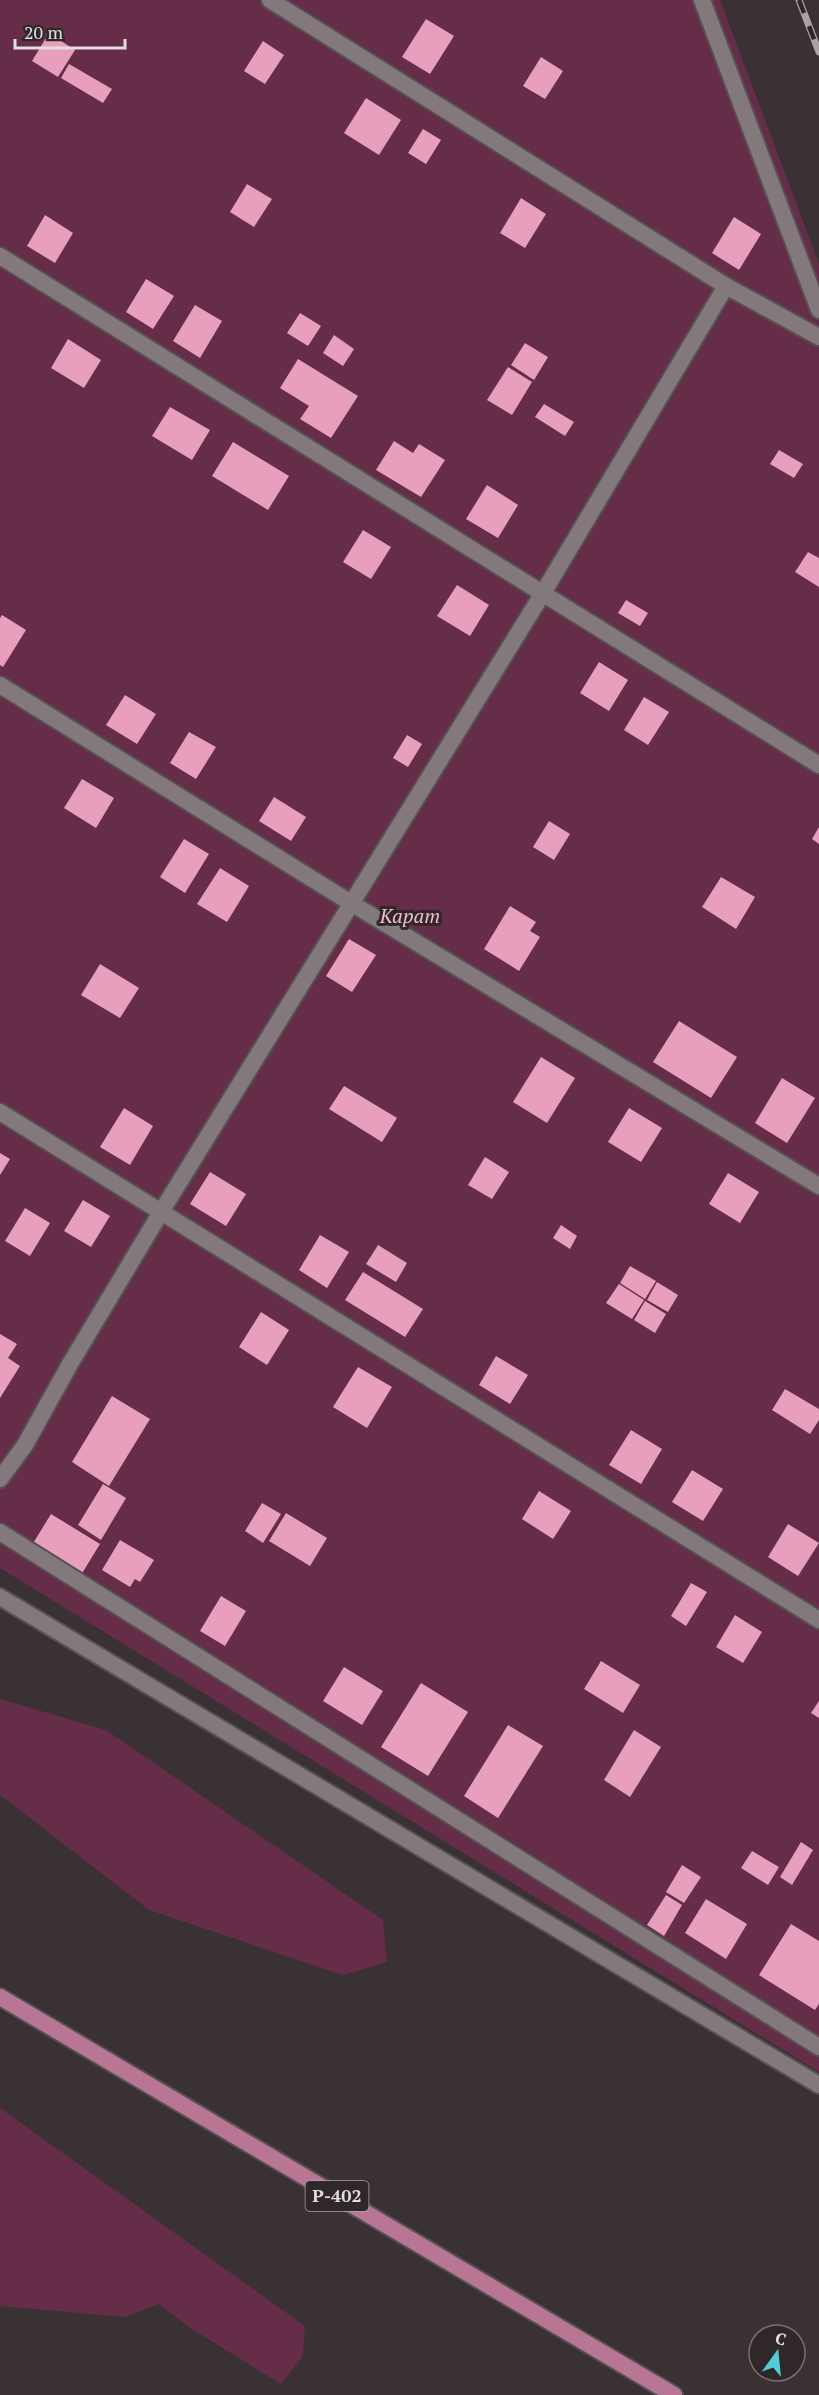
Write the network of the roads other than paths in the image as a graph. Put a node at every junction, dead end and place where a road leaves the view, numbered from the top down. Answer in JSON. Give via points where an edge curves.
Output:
{"nodes":[{"id":1,"x":270,"y":0,"type":"edge"},
{"id":2,"x":702,"y":0,"type":"edge"},
{"id":3,"x":0,"y":256,"type":"edge"},
{"id":4,"x":726,"y":286,"type":"junction"},
{"id":5,"x":819,"y":310,"type":"edge"},
{"id":6,"x":819,"y":337,"type":"edge"},
{"id":7,"x":543,"y":593,"type":"junction"},
{"id":8,"x":0,"y":685,"type":"edge"},
{"id":9,"x":819,"y":765,"type":"edge"},
{"id":10,"x":351,"y":903,"type":"junction"},
{"id":11,"x":0,"y":1112,"type":"edge"},
{"id":12,"x":819,"y":1186,"type":"edge"},
{"id":13,"x":161,"y":1212,"type":"junction"},
{"id":14,"x":0,"y":1479,"type":"edge"},
{"id":15,"x":0,"y":1532,"type":"edge"},
{"id":16,"x":0,"y":1597,"type":"edge"},
{"id":17,"x":819,"y":1620,"type":"edge"},
{"id":18,"x":0,"y":1997,"type":"edge"},
{"id":19,"x":819,"y":2047,"type":"edge"},
{"id":20,"x":819,"y":2085,"type":"edge"},
{"id":21,"x":674,"y":2395,"type":"edge"}],
"edges":[{"from":1,"to":4,"type":"lane"},
{"from":2,"to":5,"type":"lane"},
{"from":3,"to":7,"type":"lane"},
{"from":4,"to":6,"type":"lane"},
{"from":4,"to":7,"type":"lane"},
{"from":7,"to":9,"type":"lane"},
{"from":7,"to":10,"type":"lane"},
{"from":8,"to":10,"type":"lane"},
{"from":10,"to":12,"type":"lane"},
{"from":10,"to":13,"type":"lane"},
{"from":11,"to":13,"type":"lane"},
{"from":13,"to":14,"type":"lane","via":[[25,1445]]},
{"from":13,"to":17,"type":"lane"},
{"from":15,"to":19,"type":"lane"},
{"from":16,"to":20,"type":"lane"},
{"from":18,"to":21,"type":"main road","number":"Р-402"}]}
